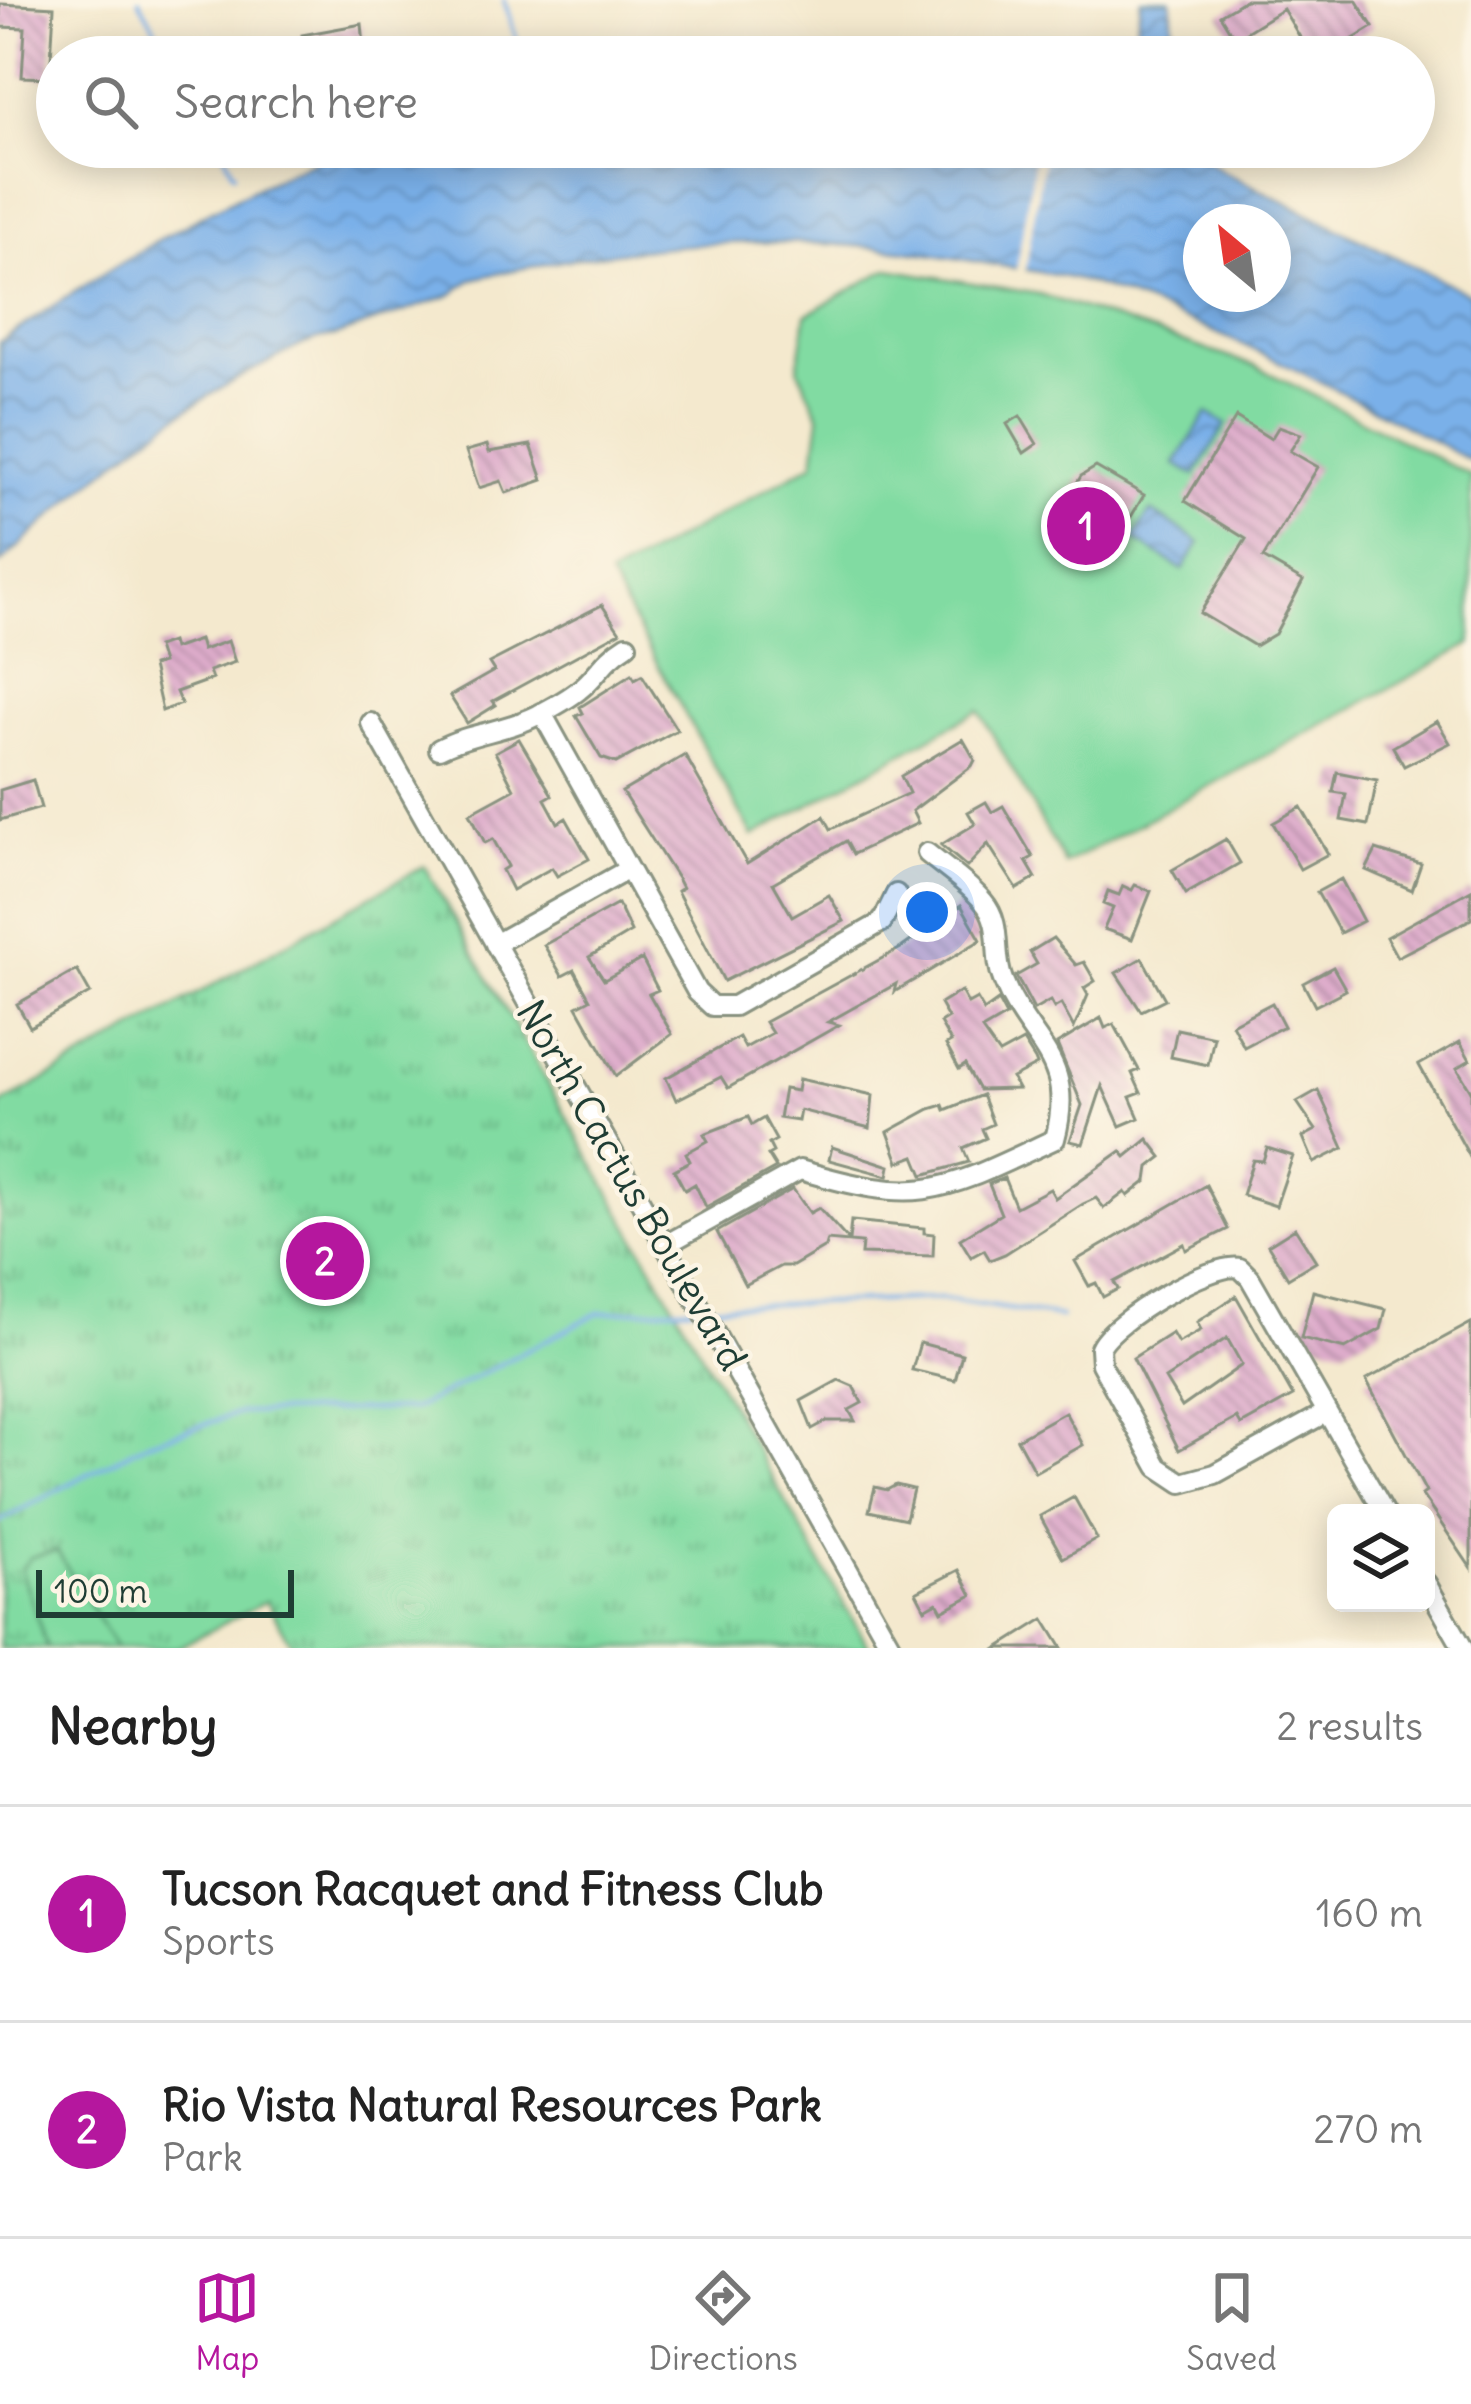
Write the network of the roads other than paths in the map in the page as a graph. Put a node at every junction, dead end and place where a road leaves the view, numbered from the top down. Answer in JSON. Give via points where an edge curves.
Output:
{"nodes":[{"id":1,"x":627,"y":645,"type":"dead end"},
{"id":2,"x":542,"y":713,"type":"junction"},
{"id":3,"x":371,"y":723,"type":"dead end"},
{"id":4,"x":440,"y":749,"type":"dead end"},
{"id":5,"x":926,"y":853,"type":"dead end"},
{"id":6,"x":627,"y":871,"type":"junction"},
{"id":7,"x":896,"y":894,"type":"dead end"},
{"id":8,"x":495,"y":944,"type":"junction"},
{"id":9,"x":668,"y":1244,"type":"junction"},
{"id":10,"x":1327,"y":1412,"type":"junction"},
{"id":11,"x":1380,"y":1504,"type":"edge"},
{"id":12,"x":1435,"y":1599,"type":"edge"},
{"id":13,"x":892,"y":1648,"type":"edge"},
{"id":14,"x":1463,"y":1648,"type":"edge"}],
"edges":[{"from":1,"to":2,"type":"street","via":[[600,661],[584,688]]},
{"from":2,"to":4,"type":"street"},
{"from":2,"to":6,"type":"street"},
{"from":3,"to":8,"type":"street","name":"North Cactus Boulevard"},
{"from":5,"to":9,"type":"street","via":[[994,918],[1001,977],[1056,1071],[1065,1103],[1055,1139],[940,1190],[897,1195],[800,1170]]},
{"from":6,"to":7,"type":"street","via":[[714,1011],[882,922]]},
{"from":6,"to":8,"type":"street"},
{"from":8,"to":9,"type":"street","name":"North Cactus Boulevard"},
{"from":9,"to":13,"type":"street","name":"North Cactus Boulevard"},
{"from":10,"to":10,"type":"street","via":[[1250,1278],[1226,1264],[1117,1324],[1100,1348],[1101,1364],[1158,1467],[1182,1483],[1215,1474]]},
{"from":10,"to":11,"type":"street"},
{"from":12,"to":14,"type":"street"}]}
